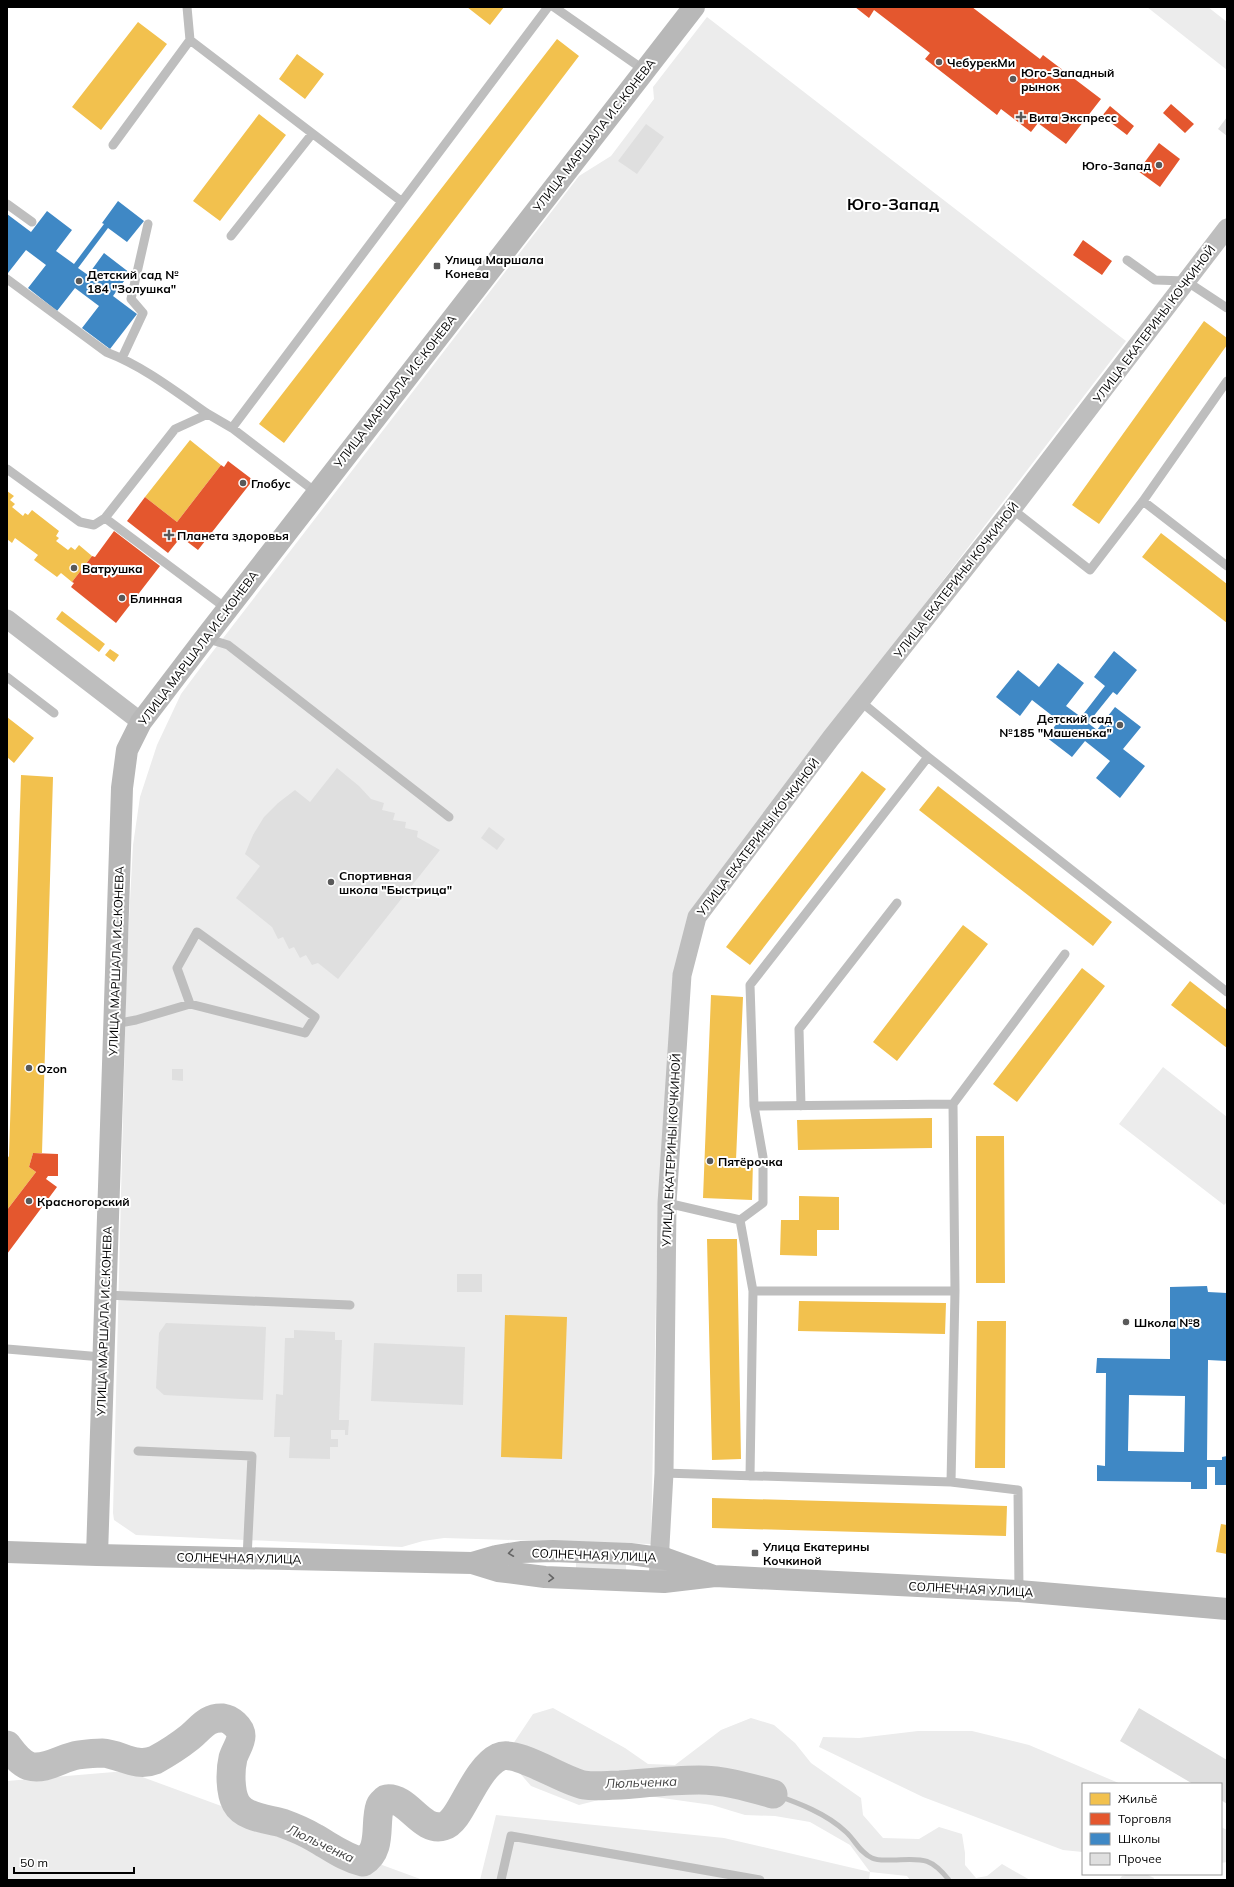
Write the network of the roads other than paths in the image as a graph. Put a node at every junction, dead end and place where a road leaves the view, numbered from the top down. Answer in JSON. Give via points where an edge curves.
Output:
{"nodes":[{"id":1,"x":187,"y":7,"type":"edge"},
{"id":2,"x":548,"y":7,"type":"edge"},
{"id":3,"x":554,"y":7,"type":"edge"},
{"id":4,"x":694,"y":7,"type":"edge"},
{"id":5,"x":190,"y":40,"type":"junction"},
{"id":6,"x":644,"y":70,"type":"junction"},
{"id":7,"x":312,"y":134,"type":"junction"},
{"id":8,"x":113,"y":145,"type":"dead end"},
{"id":9,"x":401,"y":201,"type":"junction"},
{"id":10,"x":7,"y":204,"type":"edge"},
{"id":11,"x":32,"y":222,"type":"dead end"},
{"id":12,"x":148,"y":224,"type":"dead end"},
{"id":13,"x":1227,"y":228,"type":"edge"},
{"id":14,"x":231,"y":236,"type":"dead end"},
{"id":15,"x":1127,"y":260,"type":"dead end"},
{"id":16,"x":7,"y":280,"type":"edge"},
{"id":17,"x":1186,"y":281,"type":"junction"},
{"id":18,"x":1227,"y":308,"type":"edge"},
{"id":19,"x":122,"y":358,"type":"junction"},
{"id":20,"x":1227,"y":381,"type":"edge"},
{"id":21,"x":208,"y":414,"type":"junction"},
{"id":22,"x":232,"y":428,"type":"junction"},
{"id":23,"x":7,"y":469,"type":"edge"},
{"id":24,"x":317,"y":493,"type":"junction"},
{"id":25,"x":1143,"y":501,"type":"junction"},
{"id":26,"x":1012,"y":509,"type":"junction"},
{"id":27,"x":105,"y":518,"type":"junction"},
{"id":28,"x":1227,"y":566,"type":"edge"},
{"id":29,"x":227,"y":609,"type":"junction"},
{"id":30,"x":7,"y":619,"type":"edge"},
{"id":31,"x":204,"y":638,"type":"junction"},
{"id":32,"x":7,"y":677,"type":"edge"},
{"id":33,"x":860,"y":701,"type":"junction"},
{"id":34,"x":54,"y":713,"type":"dead end"},
{"id":35,"x":141,"y":722,"type":"junction"},
{"id":36,"x":928,"y":757,"type":"junction"},
{"id":37,"x":449,"y":817,"type":"dead end"},
{"id":38,"x":897,"y":903,"type":"dead end"},
{"id":39,"x":1065,"y":954,"type":"dead end"},
{"id":40,"x":1227,"y":992,"type":"edge"},
{"id":41,"x":190,"y":1004,"type":"junction"},
{"id":42,"x":114,"y":1024,"type":"junction"},
{"id":43,"x":952,"y":1104,"type":"junction"},
{"id":44,"x":754,"y":1106,"type":"junction"},
{"id":45,"x":801,"y":1106,"type":"junction"},
{"id":46,"x":667,"y":1204,"type":"junction"},
{"id":47,"x":740,"y":1220,"type":"junction"},
{"id":48,"x":753,"y":1291,"type":"junction"},
{"id":49,"x":955,"y":1291,"type":"junction"},
{"id":50,"x":105,"y":1295,"type":"junction"},
{"id":51,"x":350,"y":1305,"type":"dead end"},
{"id":52,"x":7,"y":1349,"type":"edge"},
{"id":53,"x":102,"y":1357,"type":"junction"},
{"id":54,"x":138,"y":1451,"type":"dead end"},
{"id":55,"x":664,"y":1473,"type":"junction"},
{"id":56,"x":750,"y":1476,"type":"junction"},
{"id":57,"x":951,"y":1482,"type":"junction"},
{"id":58,"x":7,"y":1552,"type":"edge"},
{"id":59,"x":97,"y":1556,"type":"junction"},
{"id":60,"x":660,"y":1557,"type":"junction"},
{"id":61,"x":247,"y":1558,"type":"junction"},
{"id":62,"x":472,"y":1563,"type":"junction"},
{"id":63,"x":715,"y":1576,"type":"junction"},
{"id":64,"x":658,"y":1582,"type":"junction"},
{"id":65,"x":1019,"y":1591,"type":"junction"},
{"id":66,"x":1227,"y":1609,"type":"edge"},
{"id":67,"x":501,"y":1880,"type":"edge"},
{"id":68,"x":760,"y":1880,"type":"edge"}],
"edges":[{"from":1,"to":5,"type":"lane"},
{"from":2,"to":9,"type":"lane"},
{"from":3,"to":6,"type":"lane"},
{"from":4,"to":6,"type":"main road","name":"УЛИЦА МАРШАЛА И.С.КОНЕВА"},
{"from":5,"to":7,"type":"lane"},
{"from":5,"to":8,"type":"lane"},
{"from":6,"to":24,"type":"main road","name":"УЛИЦА МАРШАЛА И.С.КОНЕВА"},
{"from":7,"to":9,"type":"lane"},
{"from":7,"to":14,"type":"lane"},
{"from":9,"to":22,"type":"lane"},
{"from":10,"to":11,"type":"lane"},
{"from":12,"to":19,"type":"lane","via":[[131,299],[143,313]]},
{"from":13,"to":17,"type":"street","name":"УЛИЦА ЕКАТЕРИНЫ КОЧКИНОЙ"},
{"from":15,"to":17,"type":"lane","via":[[1155,280]]},
{"from":16,"to":19,"type":"lane","via":[[106,352]]},
{"from":17,"to":18,"type":"lane"},
{"from":17,"to":26,"type":"street","name":"УЛИЦА ЕКАТЕРИНЫ КОЧКИНОЙ"},
{"from":19,"to":21,"type":"lane"},
{"from":20,"to":25,"type":"lane"},
{"from":21,"to":22,"type":"lane"},
{"from":21,"to":27,"type":"lane","via":[[175,429]]},
{"from":22,"to":24,"type":"lane"},
{"from":23,"to":27,"type":"lane","via":[[80,522],[94,525]]},
{"from":24,"to":29,"type":"main road","name":"УЛИЦА МАРШАЛА И.С.КОНЕВА"},
{"from":25,"to":26,"type":"lane","via":[[1090,570]]},
{"from":25,"to":28,"type":"lane"},
{"from":26,"to":33,"type":"street","name":"УЛИЦА ЕКАТЕРИНЫ КОЧКИНОЙ"},
{"from":27,"to":29,"type":"lane"},
{"from":29,"to":31,"type":"main road","name":"УЛИЦА МАРШАЛА И.С.КОНЕВА"},
{"from":30,"to":35,"type":"street"},
{"from":31,"to":35,"type":"main road","name":"УЛИЦА МАРШАЛА И.С.КОНЕВА"},
{"from":31,"to":37,"type":"lane","via":[[228,645]]},
{"from":32,"to":34,"type":"lane"},
{"from":33,"to":36,"type":"lane"},
{"from":33,"to":46,"type":"street","name":"УЛИЦА ЕКАТЕРИНЫ КОЧКИНОЙ","via":[[698,918],[682,975]]},
{"from":35,"to":42,"type":"main road","name":"УЛИЦА МАРШАЛА И.С.КОНЕВА","via":[[127,750],[122,788]]},
{"from":36,"to":40,"type":"lane"},
{"from":36,"to":44,"type":"lane","via":[[750,985]]},
{"from":38,"to":45,"type":"lane","via":[[799,1029]]},
{"from":39,"to":43,"type":"lane"},
{"from":41,"to":41,"type":"lane","via":[[305,1033],[315,1017],[197,932],[177,968]]},
{"from":41,"to":42,"type":"lane"},
{"from":42,"to":50,"type":"main road","name":"УЛИЦА МАРШАЛА И.С.КОНЕВА"},
{"from":43,"to":45,"type":"lane"},
{"from":43,"to":49,"type":"lane"},
{"from":44,"to":45,"type":"lane"},
{"from":44,"to":47,"type":"lane","via":[[763,1157],[763,1203]]},
{"from":46,"to":47,"type":"lane"},
{"from":46,"to":55,"type":"street","name":"УЛИЦА ЕКАТЕРИНЫ КОЧКИНОЙ"},
{"from":47,"to":48,"type":"lane"},
{"from":48,"to":49,"type":"lane"},
{"from":48,"to":56,"type":"lane"},
{"from":49,"to":57,"type":"lane"},
{"from":50,"to":51,"type":"lane"},
{"from":50,"to":53,"type":"main road","name":"УЛИЦА МАРШАЛА И.С.КОНЕВА"},
{"from":52,"to":53,"type":"lane"},
{"from":53,"to":59,"type":"main road","name":"УЛИЦА МАРШАЛА И.С.КОНЕВА"},
{"from":54,"to":61,"type":"lane","via":[[252,1456]]},
{"from":55,"to":56,"type":"lane"},
{"from":55,"to":60,"type":"street","name":"УЛИЦА ЕКАТЕРИНЫ КОЧКИНОЙ"},
{"from":56,"to":57,"type":"lane"},
{"from":57,"to":65,"type":"lane","via":[[1018,1490]]},
{"from":58,"to":59,"type":"main road","name":"СОЛНЕЧНАЯ УЛИЦА"},
{"from":59,"to":61,"type":"main road","name":"СОЛНЕЧНАЯ УЛИЦА"},
{"from":60,"to":62,"type":"main road","name":"СОЛНЕЧНАЯ УЛИЦА","one_way":true,"via":[[553,1551],[522,1552]]},
{"from":60,"to":63,"type":"main road","name":"СОЛНЕЧНАЯ УЛИЦА"},
{"from":60,"to":64,"type":"street","name":"УЛИЦА ЕКАТЕРИНЫ КОЧКИНОЙ"},
{"from":61,"to":62,"type":"main road","name":"СОЛНЕЧНАЯ УЛИЦА"},
{"from":62,"to":64,"type":"main road","name":"СОЛНЕЧНАЯ УЛИЦА","one_way":true,"via":[[498,1571],[545,1577]]},
{"from":63,"to":64,"type":"main road","name":"СОЛНЕЧНАЯ УЛИЦА"},
{"from":63,"to":65,"type":"main road","name":"СОЛНЕЧНАЯ УЛИЦА"},
{"from":65,"to":66,"type":"main road","name":"СОЛНЕЧНАЯ УЛИЦА"},
{"from":67,"to":68,"type":"lane","via":[[511,1836]]}]}
